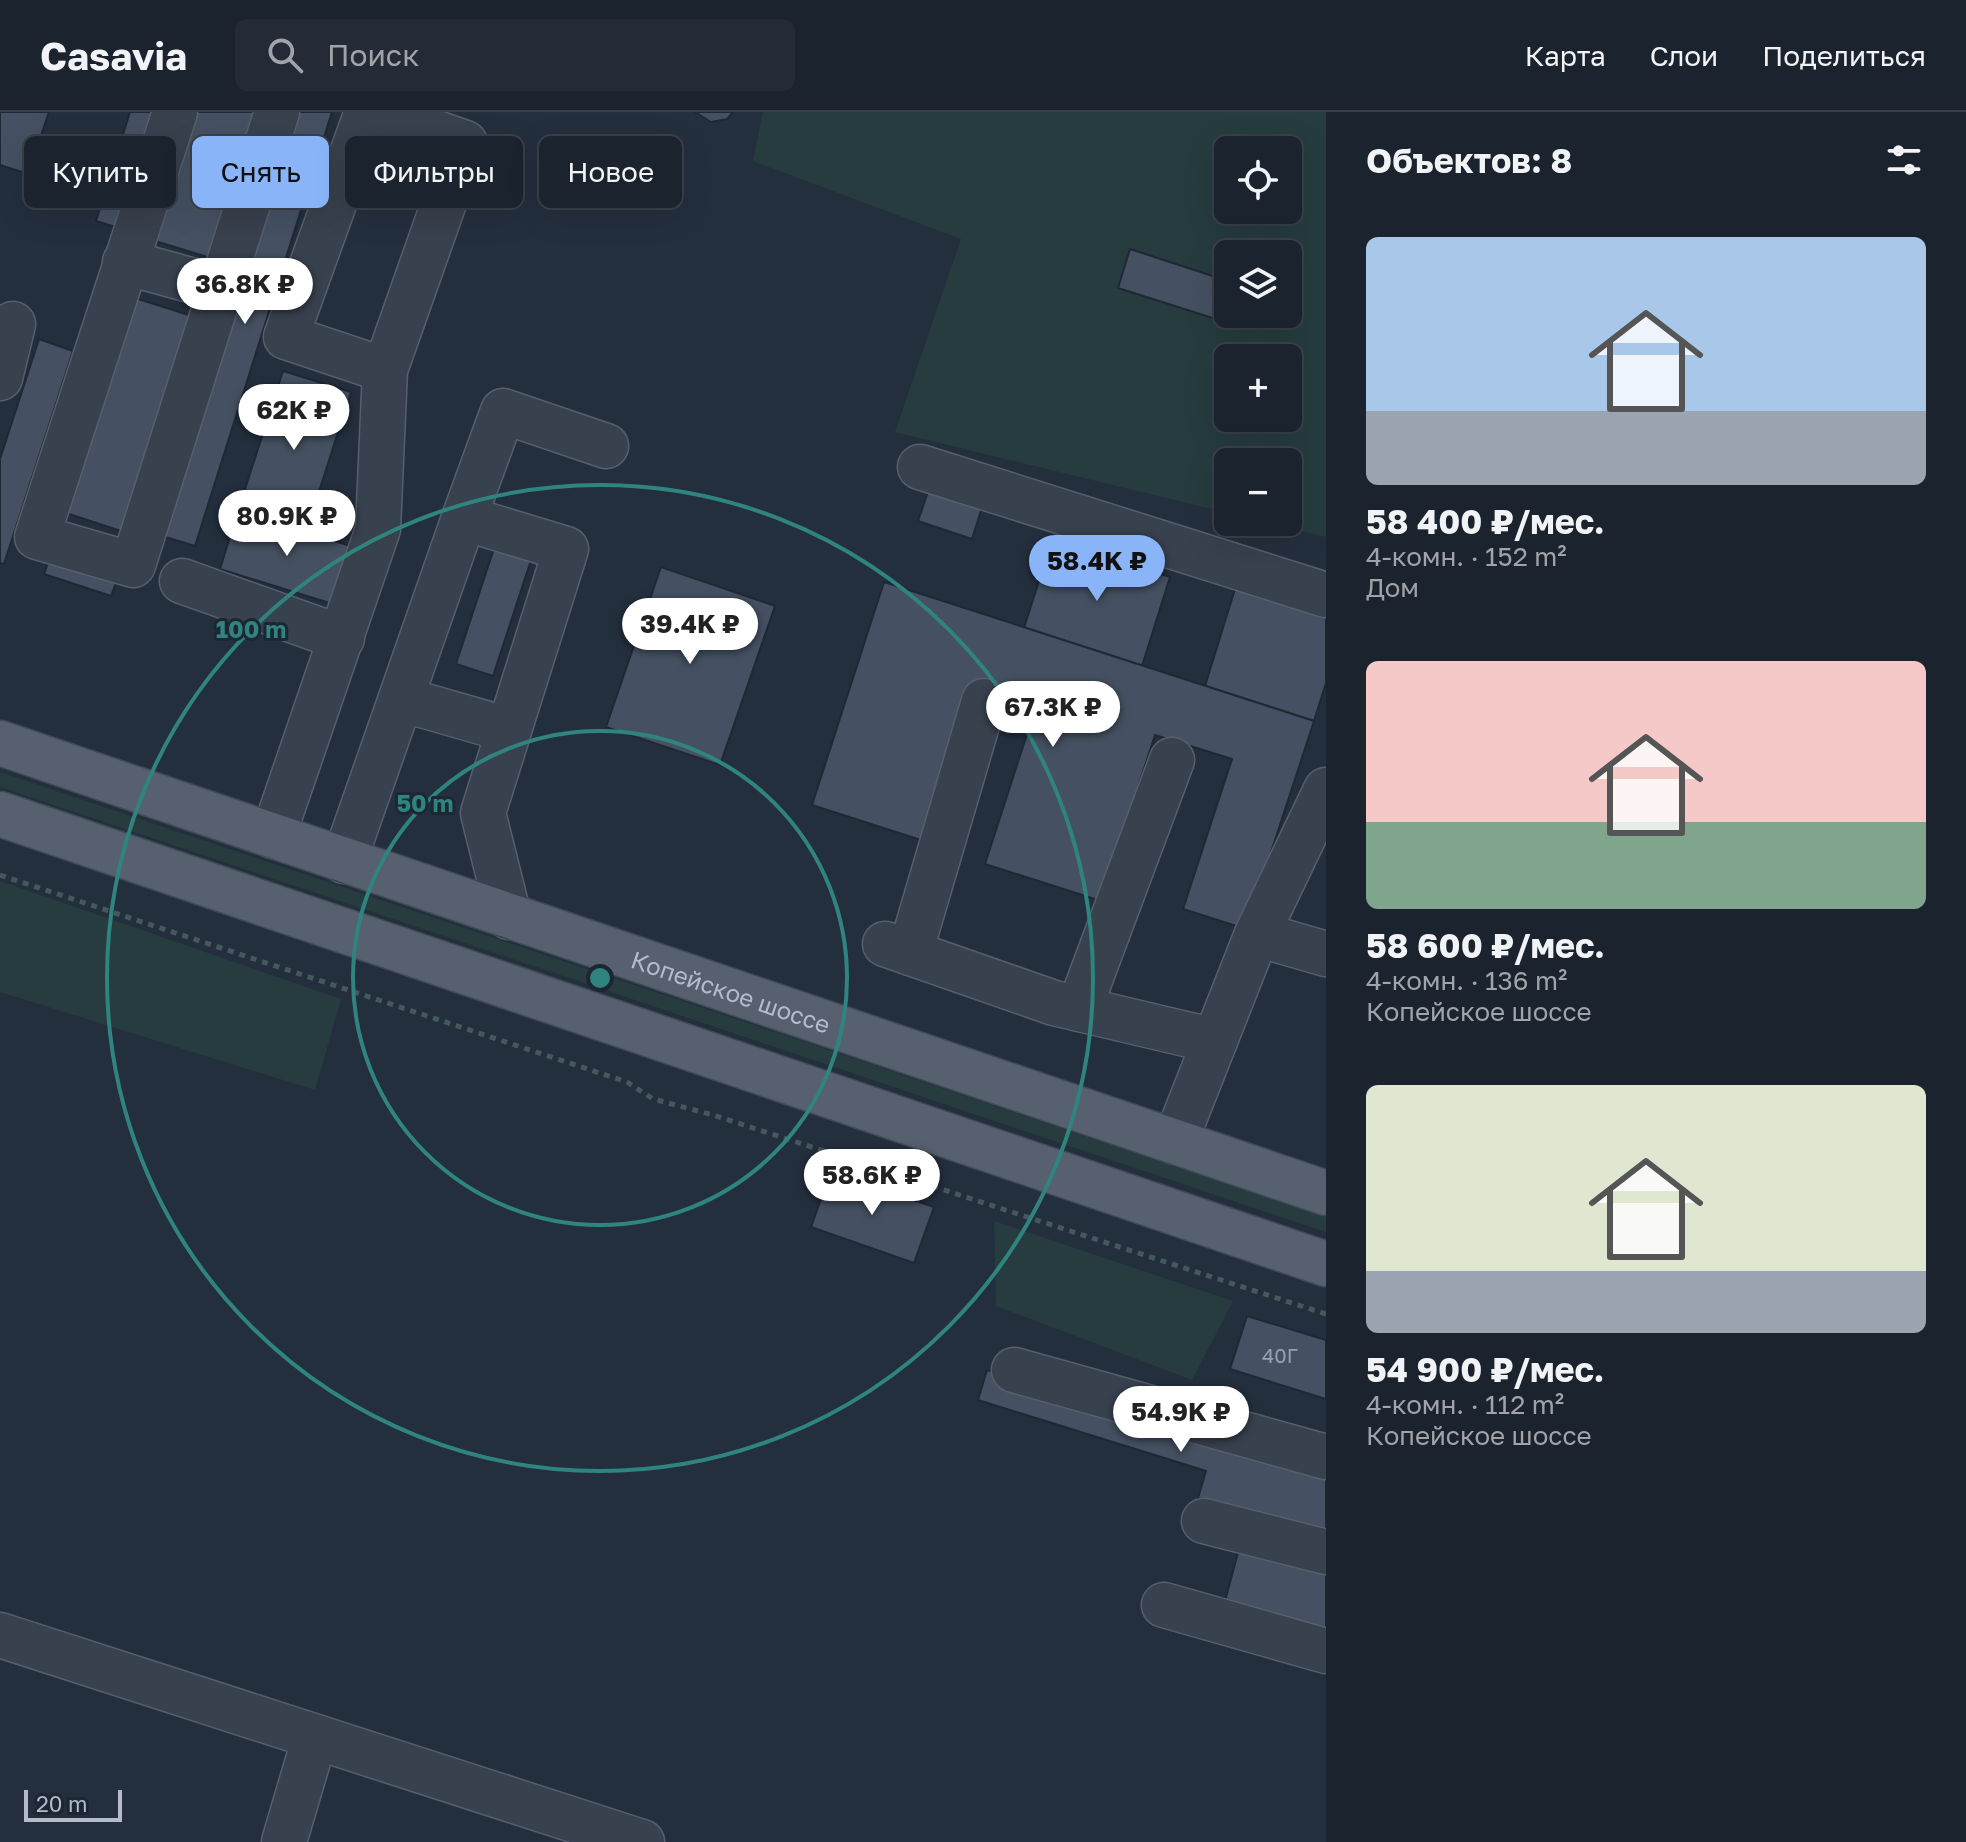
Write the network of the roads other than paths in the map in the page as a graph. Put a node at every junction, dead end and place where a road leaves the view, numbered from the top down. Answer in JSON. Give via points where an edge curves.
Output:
{"nodes":[{"id":1,"x":175,"y":112,"type":"edge"},
{"id":2,"x":277,"y":112,"type":"edge"},
{"id":3,"x":367,"y":112,"type":"edge"},
{"id":4,"x":377,"y":112,"type":"edge"},
{"id":5,"x":125,"y":262,"type":"junction"},
{"id":6,"x":219,"y":288,"type":"junction"},
{"id":7,"x":13,"y":324,"type":"dead end"},
{"id":8,"x":385,"y":370,"type":"junction"},
{"id":9,"x":0,"y":378,"type":"edge"},
{"id":10,"x":606,"y":446,"type":"dead end"},
{"id":11,"x":920,"y":467,"type":"dead end"},
{"id":12,"x":464,"y":518,"type":"junction"},
{"id":13,"x":182,"y":581,"type":"dead end"},
{"id":14,"x":1326,"y":595,"type":"edge"},
{"id":15,"x":342,"y":638,"type":"junction"},
{"id":16,"x":401,"y":699,"type":"junction"},
{"id":17,"x":984,"y":701,"type":"dead end"},
{"id":18,"x":509,"y":730,"type":"junction"},
{"id":19,"x":0,"y":743,"type":"edge"},
{"id":20,"x":1172,"y":760,"type":"dead end"},
{"id":21,"x":1326,"y":790,"type":"edge"},
{"id":22,"x":0,"y":814,"type":"edge"},
{"id":23,"x":273,"y":836,"type":"junction"},
{"id":24,"x":344,"y":861,"type":"junction"},
{"id":25,"x":509,"y":917,"type":"junction"},
{"id":26,"x":1257,"y":934,"type":"junction"},
{"id":27,"x":1326,"y":954,"type":"edge"},
{"id":28,"x":1079,"y":1009,"type":"junction"},
{"id":29,"x":1215,"y":1041,"type":"junction"},
{"id":30,"x":1175,"y":1142,"type":"junction"},
{"id":31,"x":1326,"y":1193,"type":"edge"},
{"id":32,"x":1326,"y":1264,"type":"edge"},
{"id":33,"x":1014,"y":1370,"type":"dead end"},
{"id":34,"x":1326,"y":1457,"type":"edge"},
{"id":35,"x":1204,"y":1521,"type":"dead end"},
{"id":36,"x":1326,"y":1552,"type":"edge"},
{"id":37,"x":1164,"y":1605,"type":"dead end"},
{"id":38,"x":0,"y":1635,"type":"edge"},
{"id":39,"x":1326,"y":1651,"type":"edge"},
{"id":40,"x":315,"y":1737,"type":"junction"},
{"id":41,"x":284,"y":1842,"type":"edge"},
{"id":42,"x":642,"y":1842,"type":"edge"}],
"edges":[{"from":1,"to":5,"type":"lane"},
{"from":2,"to":6,"type":"lane"},
{"from":3,"to":8,"type":"lane","via":[[286,337]]},
{"from":4,"to":8,"type":"lane","via":[[465,143]]},
{"from":5,"to":6,"type":"lane"},
{"from":5,"to":6,"type":"lane","via":[[37,537],[133,565]]},
{"from":7,"to":9,"type":"lane"},
{"from":8,"to":15,"type":"lane","via":[[378,529]]},
{"from":10,"to":12,"type":"lane","via":[[503,411]]},
{"from":11,"to":14,"type":"lane"},
{"from":12,"to":16,"type":"lane"},
{"from":12,"to":18,"type":"lane","via":[[566,549]]},
{"from":13,"to":15,"type":"lane"},
{"from":15,"to":23,"type":"lane"},
{"from":16,"to":18,"type":"lane"},
{"from":16,"to":24,"type":"lane"},
{"from":17,"to":28,"type":"lane","via":[[897,948]]},
{"from":18,"to":25,"type":"lane","via":[[483,813]]},
{"from":19,"to":23,"type":"main road","name":"Копейское шоссе"},
{"from":20,"to":28,"type":"lane"},
{"from":21,"to":26,"type":"lane"},
{"from":22,"to":32,"type":"main road"},
{"from":23,"to":24,"type":"main road","name":"Копейское шоссе"},
{"from":24,"to":25,"type":"main road","name":"Копейское шоссе"},
{"from":25,"to":30,"type":"main road","name":"Копейское шоссе"},
{"from":26,"to":27,"type":"lane"},
{"from":26,"to":29,"type":"lane"},
{"from":28,"to":29,"type":"lane"},
{"from":29,"to":30,"type":"lane"},
{"from":30,"to":31,"type":"main road","name":"Копейское шоссе"},
{"from":33,"to":34,"type":"lane"},
{"from":35,"to":36,"type":"lane"},
{"from":37,"to":39,"type":"lane"},
{"from":38,"to":40,"type":"lane"},
{"from":40,"to":41,"type":"lane"},
{"from":40,"to":42,"type":"lane"}]}
